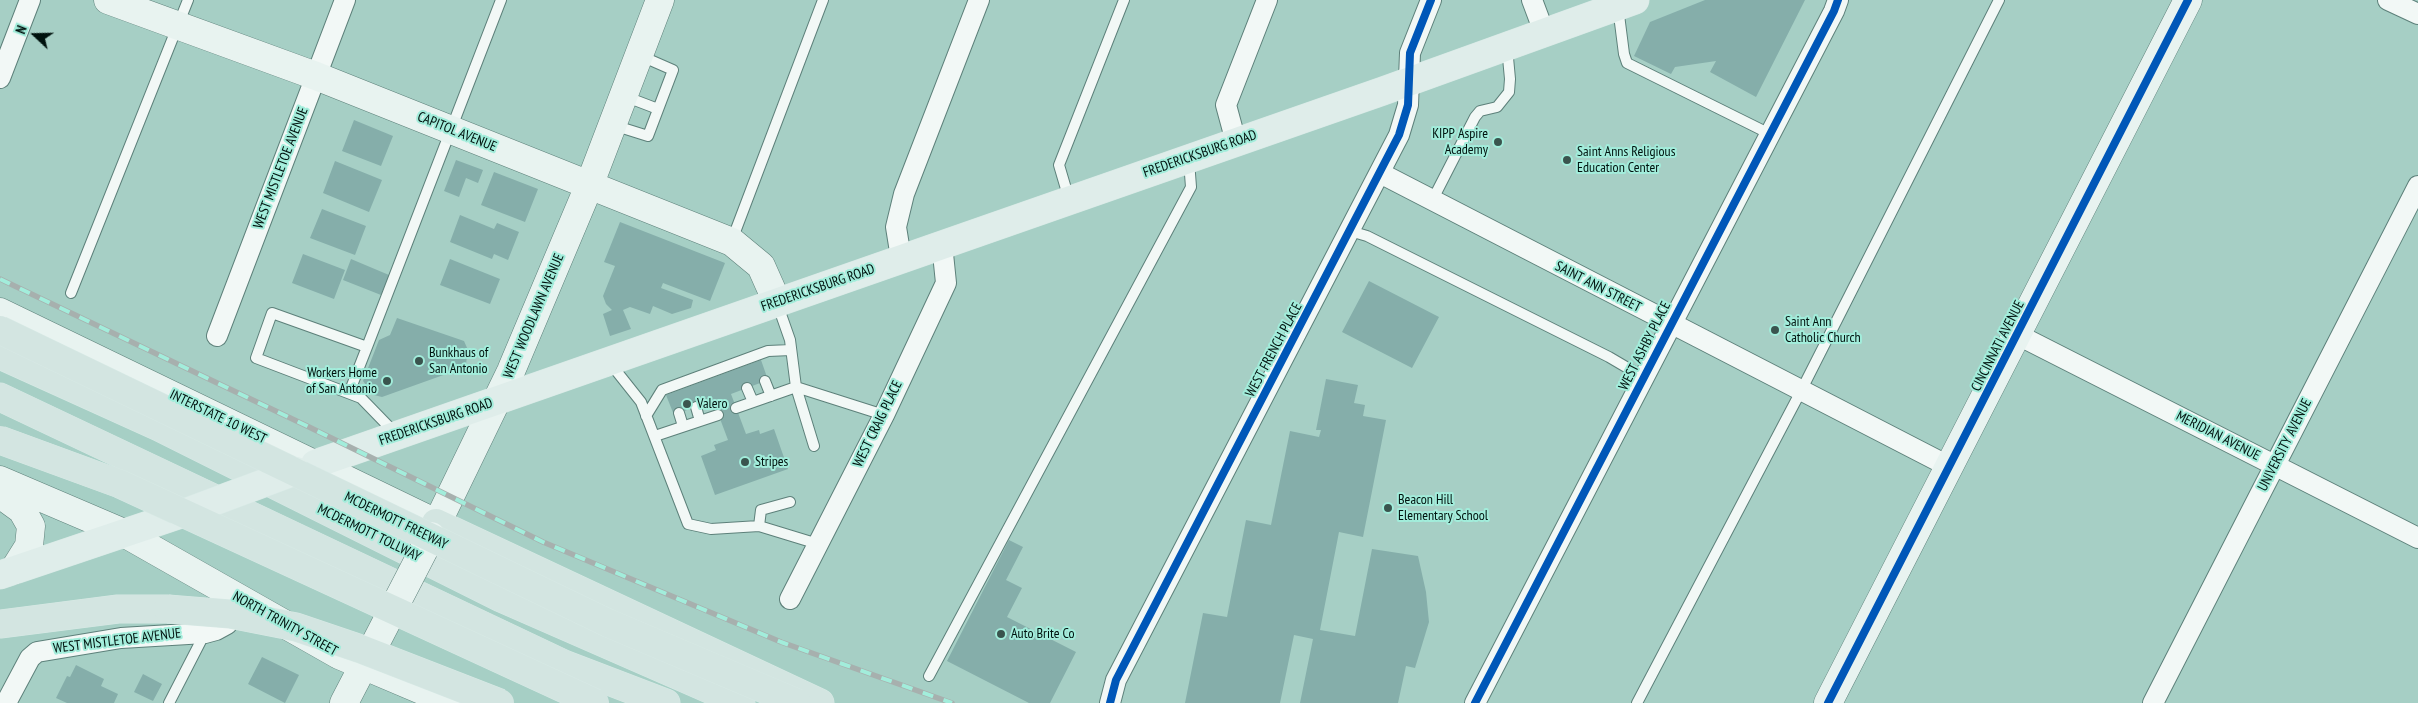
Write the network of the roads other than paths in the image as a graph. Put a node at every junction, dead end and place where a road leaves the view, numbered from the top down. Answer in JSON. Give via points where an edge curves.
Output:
{"nodes":[{"id":1,"x":30,"y":0,"type":"edge"},
{"id":2,"x":108,"y":0,"type":"edge"},
{"id":3,"x":188,"y":0,"type":"edge"},
{"id":4,"x":345,"y":0,"type":"edge"},
{"id":5,"x":501,"y":0,"type":"edge"},
{"id":6,"x":660,"y":0,"type":"edge"},
{"id":7,"x":823,"y":0,"type":"edge"},
{"id":8,"x":979,"y":0,"type":"edge"},
{"id":9,"x":1124,"y":0,"type":"edge"},
{"id":10,"x":1267,"y":0,"type":"edge"},
{"id":11,"x":1431,"y":0,"type":"edge"},
{"id":12,"x":1532,"y":0,"type":"edge"},
{"id":13,"x":1838,"y":0,"type":"edge"},
{"id":14,"x":1999,"y":0,"type":"edge"},
{"id":15,"x":2188,"y":0,"type":"edge"},
{"id":16,"x":2388,"y":0,"type":"edge"},
{"id":17,"x":1623,"y":2,"type":"edge"},
{"id":18,"x":2418,"y":14,"type":"edge"},
{"id":19,"x":178,"y":26,"type":"junction"},
{"id":20,"x":1544,"y":32,"type":"junction"},
{"id":21,"x":1506,"y":46,"type":"junction"},
{"id":22,"x":639,"y":55,"type":"junction"},
{"id":23,"x":316,"y":76,"type":"junction"},
{"id":24,"x":0,"y":78,"type":"edge"},
{"id":25,"x":1409,"y":80,"type":"junction"},
{"id":26,"x":623,"y":95,"type":"junction"},
{"id":27,"x":658,"y":109,"type":"junction"},
{"id":28,"x":612,"y":124,"type":"junction"},
{"id":29,"x":451,"y":130,"type":"junction"},
{"id":30,"x":1770,"y":134,"type":"junction"},
{"id":31,"x":1236,"y":142,"type":"junction"},
{"id":32,"x":1189,"y":158,"type":"junction"},
{"id":33,"x":1380,"y":173,"type":"junction"},
{"id":34,"x":588,"y":186,"type":"junction"},
{"id":35,"x":2418,"y":186,"type":"edge"},
{"id":36,"x":1070,"y":200,"type":"junction"},
{"id":37,"x":1432,"y":201,"type":"junction"},
{"id":38,"x":1350,"y":231,"type":"junction"},
{"id":39,"x":732,"y":242,"type":"junction"},
{"id":40,"x":942,"y":244,"type":"junction"},
{"id":41,"x":901,"y":258,"type":"junction"},
{"id":42,"x":71,"y":293,"type":"dead end"},
{"id":43,"x":777,"y":302,"type":"junction"},
{"id":44,"x":0,"y":312,"type":"edge"},
{"id":45,"x":1670,"y":324,"type":"junction"},
{"id":46,"x":0,"y":330,"type":"edge"},
{"id":47,"x":2018,"y":334,"type":"junction"},
{"id":48,"x":216,"y":336,"type":"dead end"},
{"id":49,"x":367,"y":347,"type":"junction"},
{"id":50,"x":791,"y":350,"type":"junction"},
{"id":51,"x":0,"y":356,"type":"edge"},
{"id":52,"x":608,"y":361,"type":"junction"},
{"id":53,"x":1643,"y":377,"type":"junction"},
{"id":54,"x":766,"y":381,"type":"dead end"},
{"id":55,"x":796,"y":387,"type":"junction"},
{"id":56,"x":747,"y":388,"type":"dead end"},
{"id":57,"x":1801,"y":391,"type":"junction"},
{"id":58,"x":350,"y":393,"type":"junction"},
{"id":59,"x":771,"y":396,"type":"junction"},
{"id":60,"x":0,"y":397,"type":"edge"},
{"id":61,"x":497,"y":401,"type":"junction"},
{"id":62,"x":753,"y":402,"type":"junction"},
{"id":63,"x":696,"y":407,"type":"dead end"},
{"id":64,"x":736,"y":408,"type":"dead end"},
{"id":65,"x":679,"y":413,"type":"dead end"},
{"id":66,"x":718,"y":415,"type":"dead end"},
{"id":67,"x":884,"y":415,"type":"junction"},
{"id":68,"x":646,"y":416,"type":"junction"},
{"id":69,"x":700,"y":421,"type":"junction"},
{"id":70,"x":683,"y":426,"type":"junction"},
{"id":71,"x":398,"y":436,"type":"junction"},
{"id":72,"x":655,"y":436,"type":"junction"},
{"id":73,"x":0,"y":440,"type":"edge"},
{"id":74,"x":814,"y":446,"type":"dead end"},
{"id":75,"x":2275,"y":465,"type":"junction"},
{"id":76,"x":1950,"y":467,"type":"junction"},
{"id":77,"x":305,"y":468,"type":"junction"},
{"id":78,"x":0,"y":480,"type":"edge"},
{"id":79,"x":0,"y":494,"type":"edge"},
{"id":80,"x":790,"y":502,"type":"dead end"},
{"id":81,"x":759,"y":526,"type":"junction"},
{"id":82,"x":433,"y":529,"type":"junction"},
{"id":83,"x":124,"y":533,"type":"junction"},
{"id":84,"x":2418,"y":538,"type":"edge"},
{"id":85,"x":818,"y":544,"type":"junction"},
{"id":86,"x":7,"y":573,"type":"edge"},
{"id":87,"x":790,"y":599,"type":"dead end"},
{"id":88,"x":242,"y":600,"type":"junction"},
{"id":89,"x":0,"y":624,"type":"edge"},
{"id":90,"x":205,"y":633,"type":"junction"},
{"id":91,"x":368,"y":657,"type":"junction"},
{"id":92,"x":929,"y":676,"type":"dead end"},
{"id":93,"x":6,"y":703,"type":"edge"},
{"id":94,"x":169,"y":703,"type":"edge"},
{"id":95,"x":344,"y":703,"type":"edge"},
{"id":96,"x":452,"y":703,"type":"edge"},
{"id":97,"x":500,"y":703,"type":"edge"},
{"id":98,"x":595,"y":703,"type":"edge"},
{"id":99,"x":666,"y":703,"type":"edge"},
{"id":100,"x":741,"y":703,"type":"edge"},
{"id":101,"x":796,"y":703,"type":"edge"},
{"id":102,"x":820,"y":703,"type":"edge"},
{"id":103,"x":1110,"y":703,"type":"edge"},
{"id":104,"x":1474,"y":703,"type":"edge"},
{"id":105,"x":1637,"y":703,"type":"edge"},
{"id":106,"x":1828,"y":703,"type":"edge"},
{"id":107,"x":2153,"y":703,"type":"edge"}],
"edges":[{"from":1,"to":24,"type":"street"},
{"from":2,"to":19,"type":"street","name":"CAPITOL AVENUE"},
{"from":3,"to":19,"type":"lane"},
{"from":4,"to":23,"type":"street","name":"WEST MISTLETOE AVENUE"},
{"from":5,"to":29,"type":"lane"},
{"from":6,"to":22,"type":"street","name":"WEST WOODLAWN AVENUE"},
{"from":7,"to":39,"type":"lane"},
{"from":8,"to":41,"type":"street","via":[[904,194],[896,227]]},
{"from":9,"to":36,"type":"lane","via":[[1059,165]]},
{"from":10,"to":31,"type":"street","via":[[1226,105]]},
{"from":11,"to":25,"type":"street","name":"WEST FRENCH PLACE","via":[[1410,53]]},
{"from":12,"to":20,"type":"street"},
{"from":13,"to":30,"type":"street","name":"WEST ASHBY PLACE"},
{"from":14,"to":57,"type":"lane"},
{"from":15,"to":47,"type":"street","name":"CINCINNATI AVENUE"},
{"from":16,"to":18,"type":"street"},
{"from":17,"to":20,"type":"main road","name":"FREDERICKSBURG ROAD"},
{"from":17,"to":30,"type":"lane","via":[[1627,63]]},
{"from":19,"to":23,"type":"street","name":"CAPITOL AVENUE"},
{"from":19,"to":42,"type":"lane"},
{"from":20,"to":21,"type":"main road","name":"FREDERICKSBURG ROAD"},
{"from":21,"to":25,"type":"main road","name":"FREDERICKSBURG ROAD"},
{"from":21,"to":37,"type":"lane","via":[[1509,92],[1497,107],[1475,117]]},
{"from":22,"to":26,"type":"street","name":"WEST WOODLAWN AVENUE"},
{"from":22,"to":27,"type":"lane","via":[[673,69]]},
{"from":23,"to":29,"type":"street","name":"CAPITOL AVENUE"},
{"from":23,"to":48,"type":"street","name":"WEST MISTLETOE AVENUE"},
{"from":25,"to":31,"type":"main road","name":"FREDERICKSBURG ROAD"},
{"from":25,"to":33,"type":"street","name":"WEST FRENCH PLACE","via":[[1407,114]]},
{"from":26,"to":27,"type":"lane"},
{"from":26,"to":28,"type":"street","name":"WEST WOODLAWN AVENUE"},
{"from":27,"to":28,"type":"lane","via":[[647,136]]},
{"from":28,"to":34,"type":"street","name":"WEST WOODLAWN AVENUE"},
{"from":29,"to":34,"type":"street","name":"CAPITOL AVENUE"},
{"from":29,"to":49,"type":"lane"},
{"from":30,"to":45,"type":"street","name":"WEST ASHBY PLACE"},
{"from":31,"to":32,"type":"main road","name":"FREDERICKSBURG ROAD"},
{"from":32,"to":36,"type":"main road","name":"FREDERICKSBURG ROAD"},
{"from":32,"to":92,"type":"lane","via":[[1191,187]]},
{"from":33,"to":37,"type":"street","name":"SAINT ANN STREET"},
{"from":33,"to":38,"type":"street","name":"WEST FRENCH PLACE"},
{"from":34,"to":39,"type":"street","name":"CAPITOL AVENUE"},
{"from":34,"to":61,"type":"street","name":"WEST WOODLAWN AVENUE"},
{"from":35,"to":75,"type":"street","name":"UNIVERSITY AVENUE"},
{"from":36,"to":40,"type":"main road","name":"FREDERICKSBURG ROAD"},
{"from":37,"to":45,"type":"street","name":"SAINT ANN STREET"},
{"from":38,"to":53,"type":"lane","via":[[1368,236]]},
{"from":38,"to":103,"type":"street","name":"WEST FRENCH PLACE","via":[[1116,680]]},
{"from":39,"to":43,"type":"street","name":"CAPITOL AVENUE","via":[[761,266]]},
{"from":40,"to":41,"type":"main road","name":"FREDERICKSBURG ROAD"},
{"from":40,"to":67,"type":"street","name":"WEST CRAIG PLACE","via":[[946,283]]},
{"from":41,"to":43,"type":"main road","name":"FREDERICKSBURG ROAD"},
{"from":43,"to":50,"type":"lane"},
{"from":43,"to":52,"type":"main road","name":"FREDERICKSBURG ROAD"},
{"from":44,"to":77,"type":"street","name":"INTERSTATE 10 WEST"},
{"from":45,"to":53,"type":"street","name":"WEST ASHBY PLACE"},
{"from":45,"to":57,"type":"street","name":"SAINT ANN STREET"},
{"from":46,"to":101,"type":"highway","name":"MCDERMOTT FREEWAY","bridge":true,"via":[[608,623]]},
{"from":47,"to":75,"type":"street","name":"MERIDIAN AVENUE"},
{"from":47,"to":76,"type":"street","name":"CINCINNATI AVENUE"},
{"from":49,"to":58,"type":"lane"},
{"from":49,"to":58,"type":"lane","via":[[272,312],[256,358]]},
{"from":50,"to":55,"type":"lane"},
{"from":50,"to":68,"type":"lane","via":[[768,350],[739,365],[672,390],[662,390]]},
{"from":51,"to":100,"type":"highway","name":"MCDERMOTT TOLLWAY","via":[[159,427],[501,598]]},
{"from":52,"to":61,"type":"main road","name":"FREDERICKSBURG ROAD"},
{"from":52,"to":68,"type":"lane","via":[[641,402]]},
{"from":53,"to":104,"type":"street","name":"WEST ASHBY PLACE"},
{"from":54,"to":59,"type":"lane"},
{"from":55,"to":59,"type":"lane"},
{"from":55,"to":67,"type":"lane"},
{"from":55,"to":74,"type":"lane"},
{"from":56,"to":62,"type":"lane"},
{"from":57,"to":76,"type":"street","name":"SAINT ANN STREET"},
{"from":57,"to":105,"type":"lane"},
{"from":58,"to":71,"type":"lane","via":[[361,398]]},
{"from":59,"to":62,"type":"lane"},
{"from":60,"to":99,"type":"highway","via":[[564,664]]},
{"from":61,"to":71,"type":"main road","name":"FREDERICKSBURG ROAD"},
{"from":61,"to":82,"type":"street","name":"WEST WOODLAWN AVENUE"},
{"from":62,"to":64,"type":"lane"},
{"from":63,"to":69,"type":"lane"},
{"from":65,"to":70,"type":"lane"},
{"from":66,"to":69,"type":"lane"},
{"from":67,"to":85,"type":"street","name":"WEST CRAIG PLACE"},
{"from":68,"to":72,"type":"lane"},
{"from":69,"to":70,"type":"lane"},
{"from":70,"to":72,"type":"lane"},
{"from":71,"to":77,"type":"main road","name":"FREDERICKSBURG ROAD"},
{"from":72,"to":81,"type":"lane","via":[[688,524],[711,529]]},
{"from":73,"to":98,"type":"highway","bridge":true,"via":[[120,484]]},
{"from":75,"to":84,"type":"street","name":"MERIDIAN AVENUE"},
{"from":75,"to":107,"type":"street","name":"UNIVERSITY AVENUE"},
{"from":76,"to":106,"type":"street","name":"CINCINNATI AVENUE"},
{"from":77,"to":82,"type":"street","name":"INTERSTATE 10 WEST"},
{"from":77,"to":83,"type":"main road","name":"FREDERICKSBURG ROAD","bridge":true},
{"from":78,"to":83,"type":"street"},
{"from":79,"to":86,"type":"street","via":[[22,510],[31,526],[30,546]]},
{"from":80,"to":81,"type":"lane","via":[[761,510]]},
{"from":81,"to":85,"type":"lane"},
{"from":82,"to":91,"type":"street","name":"WEST WOODLAWN AVENUE","bridge":true},
{"from":82,"to":102,"type":"highway"},
{"from":83,"to":86,"type":"main road","name":"FREDERICKSBURG ROAD"},
{"from":83,"to":88,"type":"street","name":"NORTH TRINITY STREET"},
{"from":85,"to":87,"type":"street","name":"WEST CRAIG PLACE"},
{"from":88,"to":90,"type":"street","name":"WEST MISTLETOE AVENUE","via":[[227,624]]},
{"from":88,"to":91,"type":"street","name":"NORTH TRINITY STREET"},
{"from":89,"to":97,"type":"highway","bridge":true,"via":[[118,609],[230,614],[296,627],[361,648]]},
{"from":90,"to":93,"type":"street","name":"WEST MISTLETOE AVENUE","via":[[121,638],[37,652],[30,658]]},
{"from":90,"to":94,"type":"lane"},
{"from":91,"to":95,"type":"street","name":"WEST WOODLAWN AVENUE"},
{"from":91,"to":96,"type":"street","name":"NORTH TRINITY STREET"}]}
